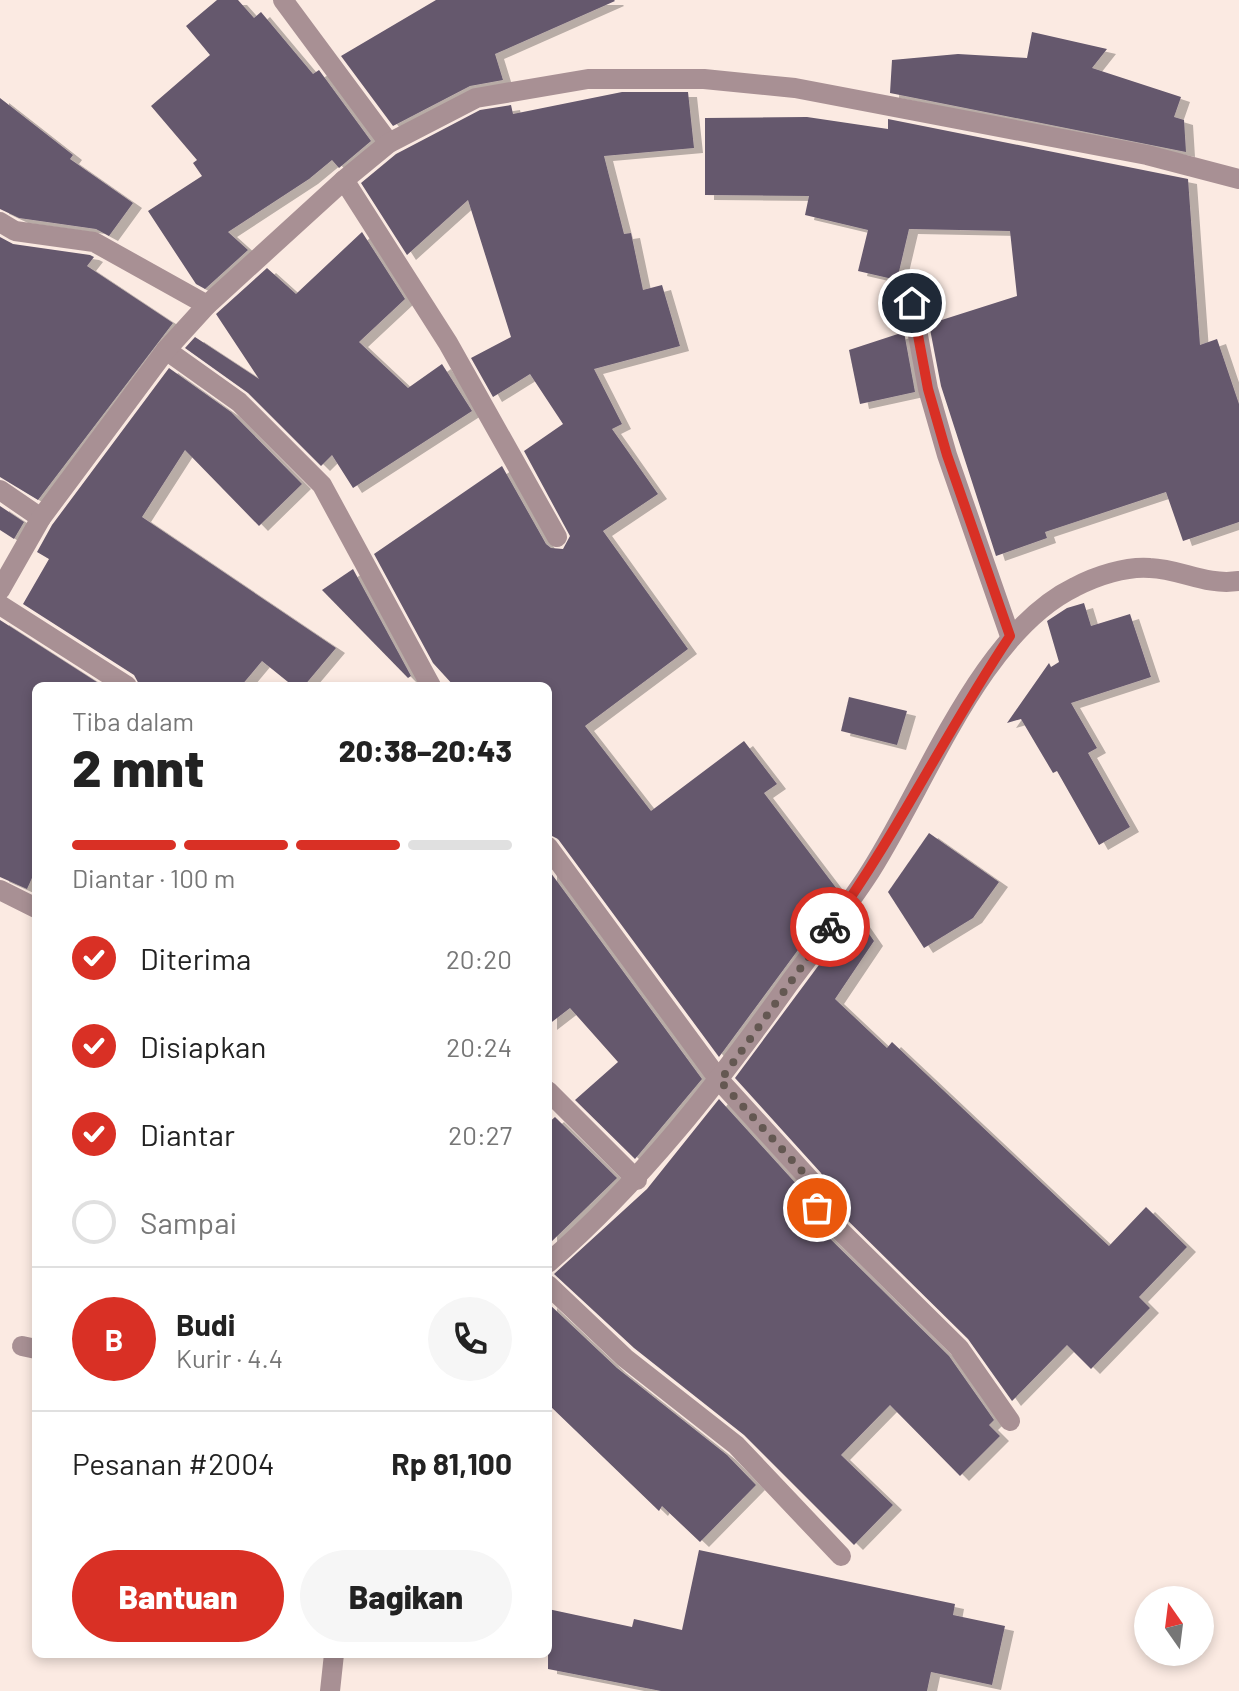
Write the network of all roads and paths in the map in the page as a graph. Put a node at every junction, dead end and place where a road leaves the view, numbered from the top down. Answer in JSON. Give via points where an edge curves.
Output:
{"nodes":[{"id":1,"x":283,"y":0,"type":"edge"},
{"id":2,"x":389,"y":143,"type":"junction"},
{"id":3,"x":1239,"y":179,"type":"edge"},
{"id":4,"x":344,"y":180,"type":"junction"},
{"id":5,"x":0,"y":222,"type":"edge"},
{"id":6,"x":912,"y":303,"type":"dead end"},
{"id":7,"x":207,"y":305,"type":"junction"},
{"id":8,"x":166,"y":350,"type":"junction"},
{"id":9,"x":0,"y":490,"type":"edge"},
{"id":10,"x":41,"y":518,"type":"junction"},
{"id":11,"x":557,"y":537,"type":"dead end"},
{"id":12,"x":1239,"y":581,"type":"edge"},
{"id":13,"x":0,"y":590,"type":"edge"},
{"id":14,"x":0,"y":605,"type":"edge"},
{"id":15,"x":1010,"y":636,"type":"junction"},
{"id":16,"x":121,"y":682,"type":"edge"},
{"id":17,"x":429,"y":682,"type":"edge"},
{"id":18,"x":552,"y":852,"type":"edge"},
{"id":19,"x":0,"y":890,"type":"edge"},
{"id":20,"x":32,"y":906,"type":"edge"},
{"id":21,"x":720,"y":1081,"type":"junction"},
{"id":22,"x":552,"y":1095,"type":"edge"},
{"id":23,"x":637,"y":1180,"type":"junction"},
{"id":24,"x":552,"y":1259,"type":"edge"},
{"id":25,"x":552,"y":1289,"type":"edge"},
{"id":26,"x":1010,"y":1421,"type":"dead end"},
{"id":27,"x":841,"y":1556,"type":"dead end"},
{"id":28,"x":334,"y":1658,"type":"edge"},
{"id":29,"x":330,"y":1691,"type":"edge"}],
"edges":[{"from":1,"to":2,"type":"street"},
{"from":2,"to":3,"type":"street","via":[[476,98],[588,79],[704,79],[795,88],[1147,155]]},
{"from":2,"to":4,"type":"street"},
{"from":4,"to":7,"type":"street"},
{"from":4,"to":11,"type":"street","via":[[448,343]]},
{"from":5,"to":7,"type":"street","via":[[15,231],[94,242]]},
{"from":6,"to":15,"type":"street","via":[[947,455]]},
{"from":7,"to":8,"type":"street"},
{"from":8,"to":10,"type":"street"},
{"from":8,"to":17,"type":"street","via":[[239,402],[322,485]]},
{"from":9,"to":10,"type":"street"},
{"from":10,"to":13,"type":"street"},
{"from":12,"to":15,"type":"street","via":[[1211,582],[1151,568],[1099,576],[1071,588]]},
{"from":14,"to":16,"type":"street"},
{"from":15,"to":21,"type":"street","via":[[953,723],[867,876]]},
{"from":18,"to":21,"type":"street"},
{"from":19,"to":20,"type":"street"},
{"from":21,"to":23,"type":"street"},
{"from":21,"to":26,"type":"street","via":[[811,1181],[819,1197],[817,1208],[959,1348]]},
{"from":22,"to":23,"type":"street"},
{"from":23,"to":24,"type":"street"},
{"from":25,"to":27,"type":"street","via":[[625,1358],[736,1445]]},
{"from":28,"to":29,"type":"street"}]}
